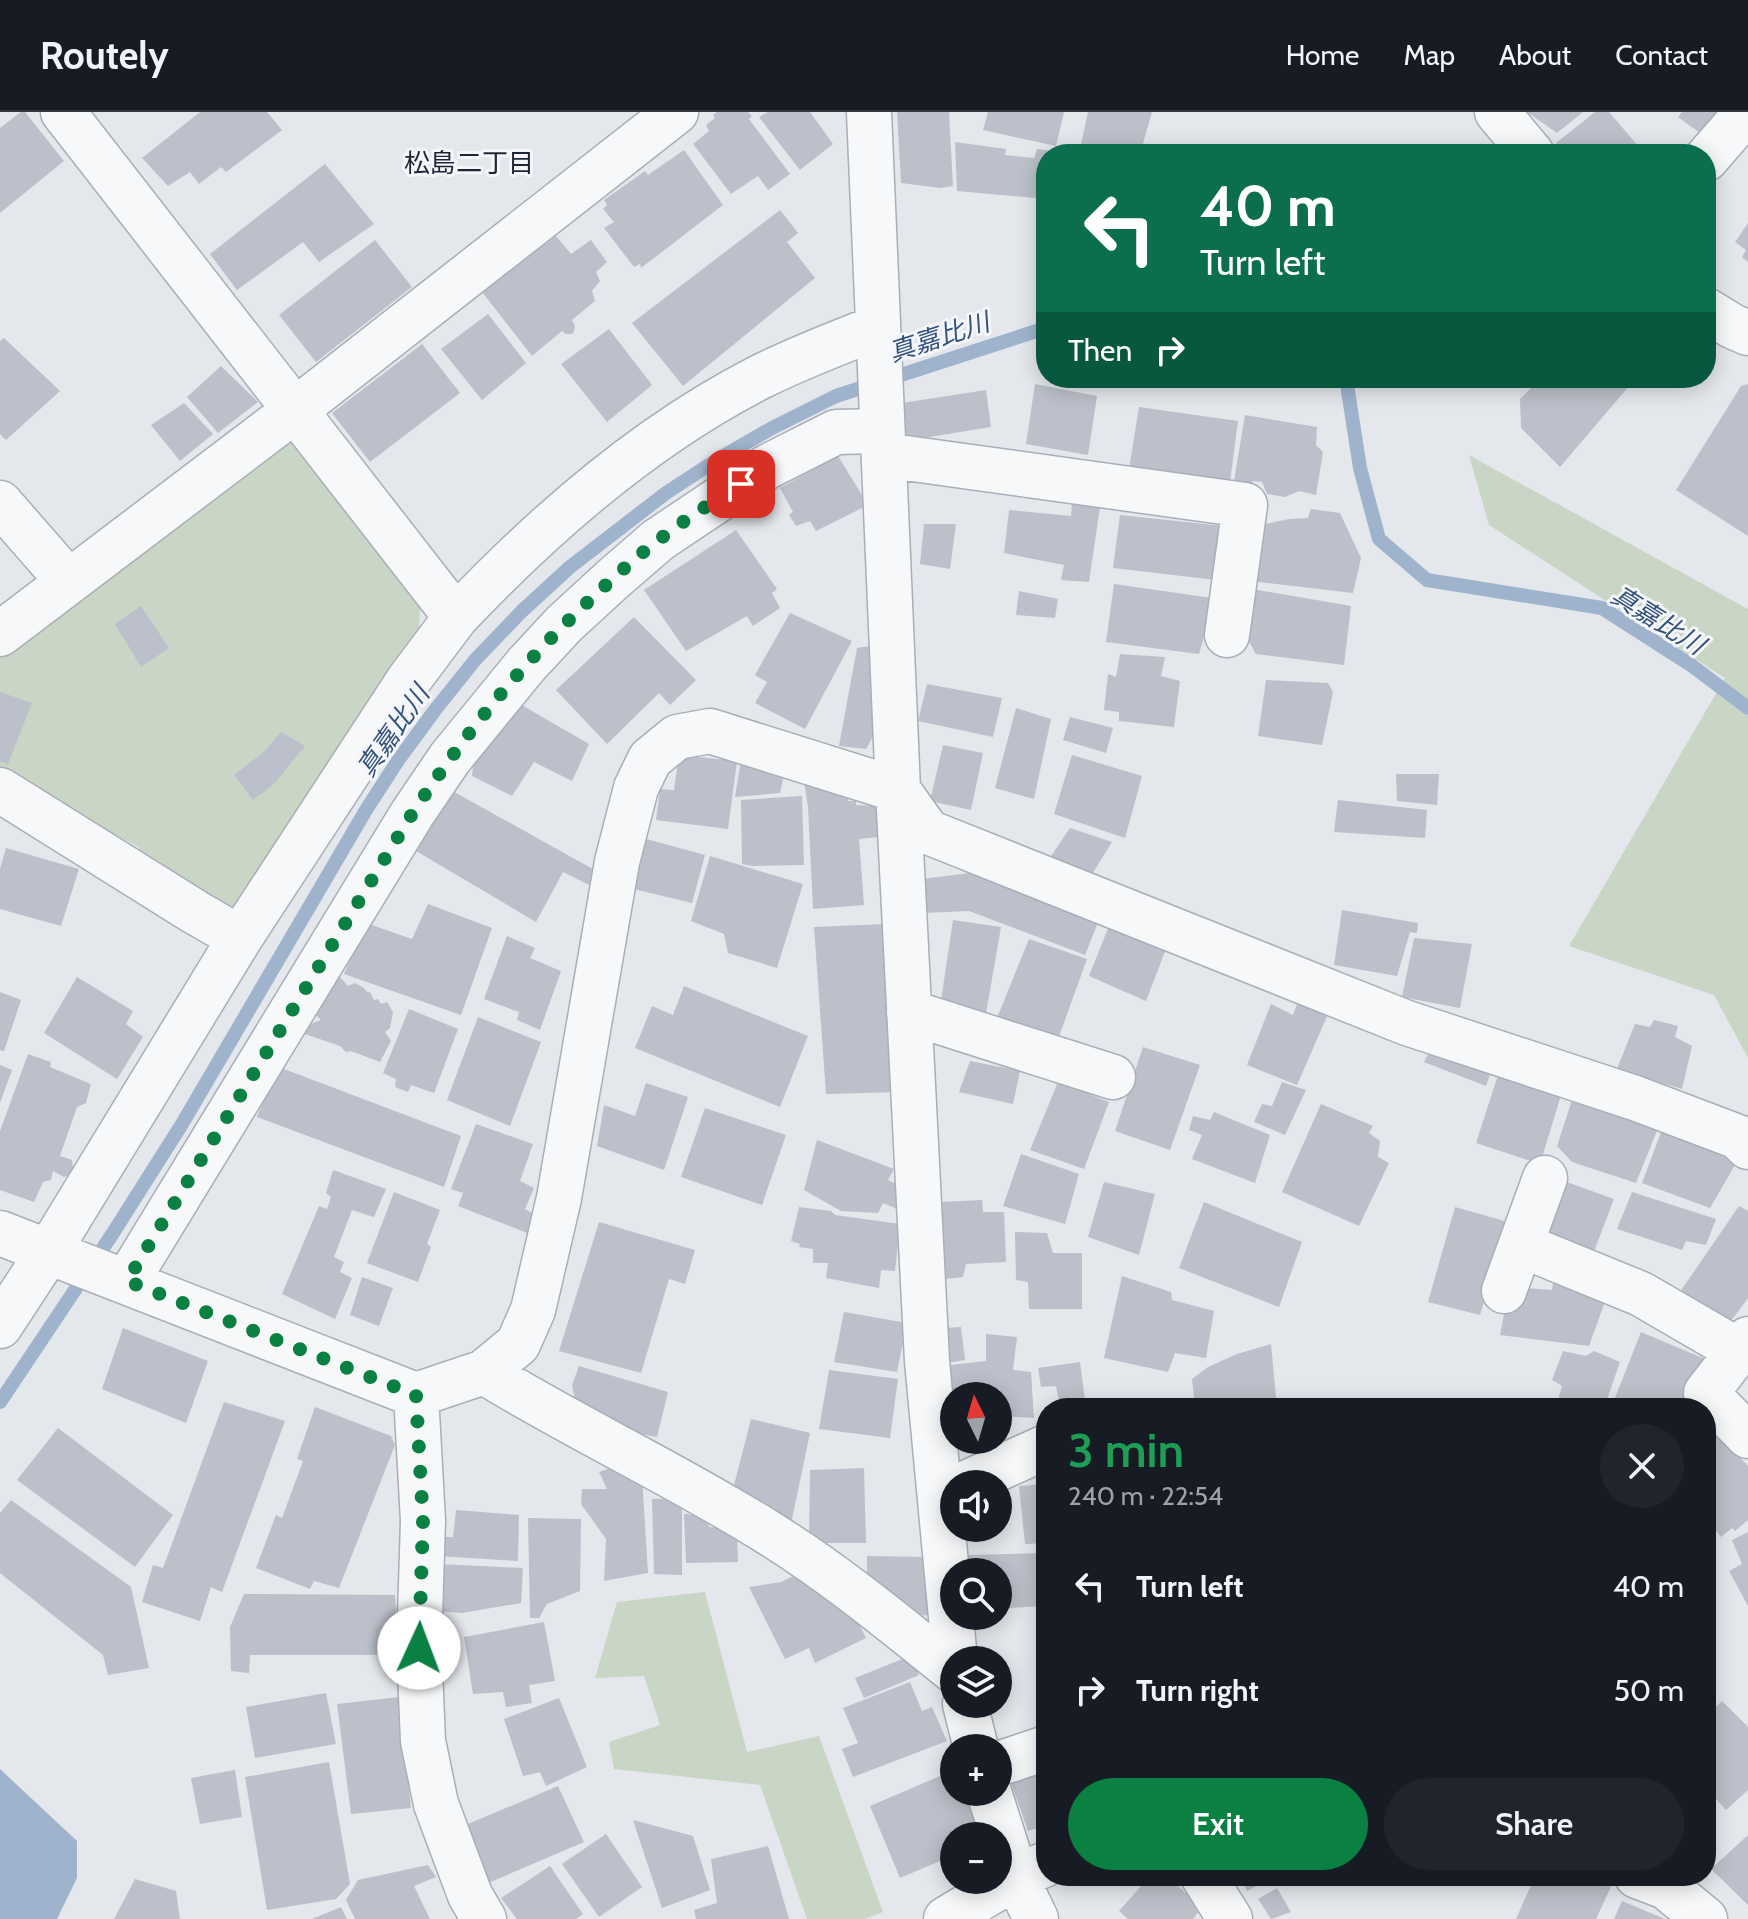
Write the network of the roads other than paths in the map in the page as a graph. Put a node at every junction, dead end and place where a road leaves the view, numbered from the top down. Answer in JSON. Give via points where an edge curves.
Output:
{"nodes":[{"id":1,"x":63,"y":112,"type":"edge"},
{"id":2,"x":676,"y":112,"type":"edge"},
{"id":3,"x":869,"y":112,"type":"edge"},
{"id":4,"x":1497,"y":112,"type":"edge"},
{"id":5,"x":1747,"y":112,"type":"edge"},
{"id":6,"x":1524,"y":144,"type":"edge"},
{"id":7,"x":1716,"y":148,"type":"edge"},
{"id":8,"x":1716,"y":316,"type":"edge"},
{"id":9,"x":1748,"y":333,"type":"edge"},
{"id":10,"x":878,"y":341,"type":"junction"},
{"id":11,"x":294,"y":411,"type":"junction"},
{"id":12,"x":882,"y":434,"type":"junction"},
{"id":13,"x":0,"y":503,"type":"edge"},
{"id":14,"x":68,"y":581,"type":"junction"},
{"id":15,"x":456,"y":617,"type":"junction"},
{"id":16,"x":0,"y":634,"type":"edge"},
{"id":17,"x":1227,"y":635,"type":"dead end"},
{"id":18,"x":0,"y":790,"type":"edge"},
{"id":19,"x":898,"y":790,"type":"junction"},
{"id":20,"x":240,"y":938,"type":"junction"},
{"id":21,"x":909,"y":1012,"type":"junction"},
{"id":22,"x":1113,"y":1077,"type":"dead end"},
{"id":23,"x":1748,"y":1147,"type":"edge"},
{"id":24,"x":1545,"y":1178,"type":"dead end"},
{"id":25,"x":0,"y":1233,"type":"edge"},
{"id":26,"x":1521,"y":1245,"type":"junction"},
{"id":27,"x":59,"y":1256,"type":"junction"},
{"id":28,"x":122,"y":1279,"type":"junction"},
{"id":29,"x":1504,"y":1291,"type":"dead end"},
{"id":30,"x":0,"y":1326,"type":"edge"},
{"id":31,"x":1744,"y":1345,"type":"edge"},
{"id":32,"x":484,"y":1372,"type":"junction"},
{"id":33,"x":416,"y":1395,"type":"junction"},
{"id":34,"x":1711,"y":1398,"type":"edge"},
{"id":35,"x":1716,"y":1403,"type":"edge"},
{"id":36,"x":1748,"y":1436,"type":"edge"},
{"id":37,"x":1036,"y":1452,"type":"edge"},
{"id":38,"x":949,"y":1470,"type":"edge"},
{"id":39,"x":995,"y":1470,"type":"edge"},
{"id":40,"x":954,"y":1542,"type":"edge"},
{"id":41,"x":955,"y":1646,"type":"edge"},
{"id":42,"x":940,"y":1660,"type":"edge"},
{"id":43,"x":1036,"y":1751,"type":"edge"},
{"id":44,"x":1012,"y":1759,"type":"edge"},
{"id":45,"x":997,"y":1806,"type":"edge"},
{"id":46,"x":1031,"y":1870,"type":"edge"},
{"id":47,"x":1209,"y":1886,"type":"edge"},
{"id":48,"x":1663,"y":1886,"type":"edge"},
{"id":49,"x":484,"y":1919,"type":"edge"},
{"id":50,"x":946,"y":1919,"type":"edge"},
{"id":51,"x":1036,"y":1919,"type":"edge"},
{"id":52,"x":1230,"y":1919,"type":"edge"},
{"id":53,"x":1705,"y":1919,"type":"edge"}],
"edges":[{"from":1,"to":11,"type":"street"},
{"from":2,"to":11,"type":"street"},
{"from":3,"to":10,"type":"street"},
{"from":4,"to":6,"type":"street"},
{"from":5,"to":7,"type":"street"},
{"from":8,"to":9,"type":"street"},
{"from":10,"to":12,"type":"street"},
{"from":10,"to":15,"type":"street","via":[[760,377],[704,409],[575,503]]},
{"from":11,"to":14,"type":"street"},
{"from":11,"to":15,"type":"street"},
{"from":12,"to":17,"type":"street","via":[[1245,505]]},
{"from":12,"to":19,"type":"street"},
{"from":12,"to":28,"type":"street","via":[[836,432],[715,500],[613,579],[526,665],[412,814]]},
{"from":13,"to":14,"type":"street"},
{"from":14,"to":16,"type":"street"},
{"from":15,"to":20,"type":"street","via":[[408,681]]},
{"from":18,"to":20,"type":"street"},
{"from":19,"to":21,"type":"street"},
{"from":19,"to":23,"type":"street","via":[[928,832],[1407,1023],[1635,1098],[1738,1137]]},
{"from":19,"to":32,"type":"street","via":[[710,731],[677,737],[650,759],[636,788],[617,862],[559,1198],[533,1310],[518,1344]]},
{"from":20,"to":27,"type":"street"},
{"from":21,"to":22,"type":"street"},
{"from":21,"to":38,"type":"street","via":[[927,1361]]},
{"from":24,"to":26,"type":"street"},
{"from":25,"to":27,"type":"street"},
{"from":26,"to":29,"type":"street"},
{"from":26,"to":31,"type":"street","via":[[1641,1294]]},
{"from":27,"to":28,"type":"street"},
{"from":27,"to":30,"type":"street"},
{"from":28,"to":33,"type":"street"},
{"from":31,"to":34,"type":"street","via":[[1706,1393]]},
{"from":32,"to":33,"type":"street"},
{"from":32,"to":42,"type":"street","via":[[770,1533]]},
{"from":33,"to":49,"type":"street","via":[[423,1521],[423,1741],[436,1804]]},
{"from":35,"to":36,"type":"street"},
{"from":37,"to":39,"type":"street"},
{"from":40,"to":41,"type":"street"},
{"from":43,"to":44,"type":"street"},
{"from":45,"to":46,"type":"street"},
{"from":46,"to":50,"type":"street"},
{"from":46,"to":51,"type":"street"},
{"from":47,"to":52,"type":"street"},
{"from":48,"to":53,"type":"street"}]}
